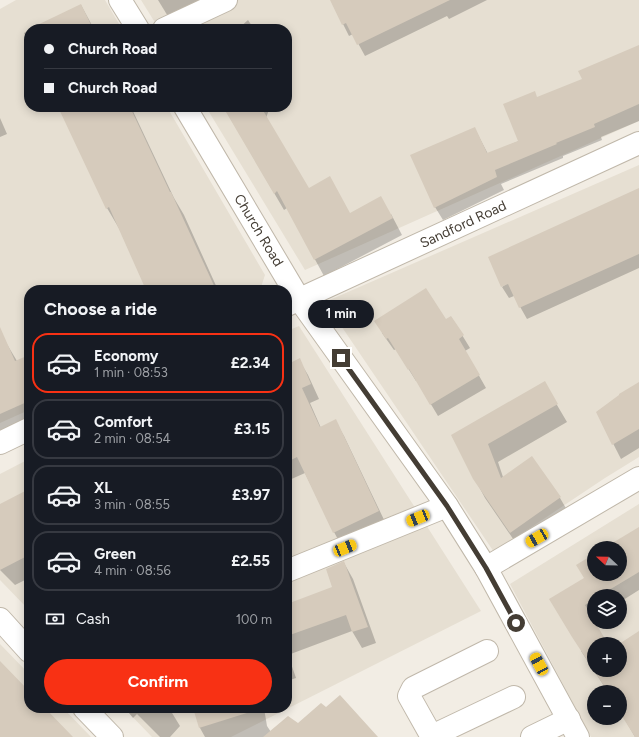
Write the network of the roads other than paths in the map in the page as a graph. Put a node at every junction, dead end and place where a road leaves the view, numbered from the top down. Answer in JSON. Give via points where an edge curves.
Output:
{"nodes":[{"id":1,"x":120,"y":0,"type":"edge"},
{"id":2,"x":226,"y":0,"type":"edge"},
{"id":3,"x":135,"y":24,"type":"edge"},
{"id":4,"x":175,"y":24,"type":"edge"},
{"id":5,"x":188,"y":112,"type":"edge"},
{"id":6,"x":639,"y":143,"type":"edge"},
{"id":7,"x":284,"y":285,"type":"edge"},
{"id":8,"x":293,"y":302,"type":"edge"},
{"id":9,"x":24,"y":431,"type":"edge"},
{"id":10,"x":0,"y":443,"type":"edge"},
{"id":11,"x":639,"y":478,"type":"edge"},
{"id":12,"x":447,"y":506,"type":"junction"},
{"id":13,"x":486,"y":568,"type":"junction"},
{"id":14,"x":292,"y":569,"type":"edge"},
{"id":15,"x":0,"y":619,"type":"edge"},
{"id":16,"x":24,"y":645,"type":"edge"},
{"id":17,"x":486,"y":651,"type":"dead end"},
{"id":18,"x":514,"y":697,"type":"dead end"},
{"id":19,"x":89,"y":713,"type":"edge"},
{"id":20,"x":573,"y":728,"type":"edge"},
{"id":21,"x":112,"y":737,"type":"edge"},
{"id":22,"x":432,"y":737,"type":"edge"},
{"id":23,"x":532,"y":737,"type":"edge"}],
"edges":[{"from":1,"to":3,"type":"street"},
{"from":2,"to":4,"type":"street"},
{"from":5,"to":7,"type":"street","name":"Church Road"},
{"from":6,"to":8,"type":"street","name":"Sandford Road"},
{"from":8,"to":12,"type":"street","name":"Church Road"},
{"from":9,"to":10,"type":"street"},
{"from":11,"to":13,"type":"street"},
{"from":12,"to":13,"type":"street","name":"Church Road"},
{"from":12,"to":14,"type":"street"},
{"from":13,"to":20,"type":"street","name":"Church Road"},
{"from":15,"to":16,"type":"street"},
{"from":17,"to":22,"type":"street","via":[[413,688],[409,696]]},
{"from":18,"to":22,"type":"street"},
{"from":19,"to":21,"type":"street"},
{"from":20,"to":23,"type":"street"}]}
